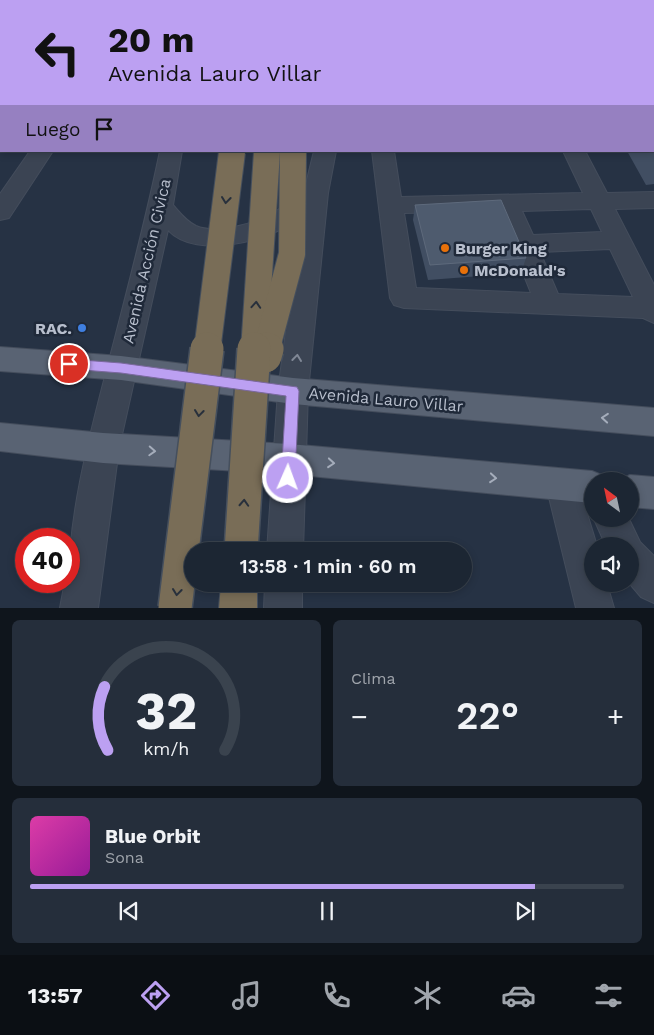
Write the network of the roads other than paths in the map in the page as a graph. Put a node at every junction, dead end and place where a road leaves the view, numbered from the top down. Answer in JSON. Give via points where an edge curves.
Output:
{"nodes":[{"id":1,"x":41,"y":152,"type":"edge"},
{"id":2,"x":171,"y":152,"type":"edge"},
{"id":3,"x":232,"y":152,"type":"edge"},
{"id":4,"x":266,"y":152,"type":"edge"},
{"id":5,"x":293,"y":152,"type":"edge"},
{"id":6,"x":325,"y":152,"type":"edge"},
{"id":7,"x":383,"y":152,"type":"edge"},
{"id":8,"x":574,"y":152,"type":"edge"},
{"id":9,"x":316,"y":193,"type":"junction"},
{"id":10,"x":654,"y":200,"type":"edge"},
{"id":11,"x":599,"y":201,"type":"junction"},
{"id":12,"x":507,"y":203,"type":"junction"},
{"id":13,"x":390,"y":205,"type":"junction"},
{"id":14,"x":161,"y":206,"type":"junction"},
{"id":15,"x":0,"y":212,"type":"edge"},
{"id":16,"x":619,"y":240,"type":"junction"},
{"id":17,"x":524,"y":244,"type":"junction"},
{"id":18,"x":549,"y":304,"type":"junction"},
{"id":19,"x":654,"y":310,"type":"edge"},
{"id":20,"x":0,"y":359,"type":"edge"},
{"id":21,"x":121,"y":368,"type":"junction"},
{"id":22,"x":292,"y":391,"type":"junction"},
{"id":23,"x":249,"y":416,"type":"junction"},
{"id":24,"x":654,"y":422,"type":"edge"},
{"id":25,"x":0,"y":437,"type":"edge"},
{"id":26,"x":103,"y":448,"type":"junction"},
{"id":27,"x":289,"y":459,"type":"junction"},
{"id":28,"x":578,"y":486,"type":"edge"},
{"id":29,"x":639,"y":492,"type":"edge"},
{"id":30,"x":654,"y":493,"type":"edge"},
{"id":31,"x":242,"y":542,"type":"edge"},
{"id":32,"x":285,"y":542,"type":"edge"},
{"id":33,"x":639,"y":566,"type":"edge"},
{"id":34,"x":654,"y":584,"type":"edge"},
{"id":35,"x":239,"y":592,"type":"edge"},
{"id":36,"x":284,"y":592,"type":"edge"},
{"id":37,"x":79,"y":608,"type":"edge"},
{"id":38,"x":175,"y":608,"type":"edge"},
{"id":39,"x":238,"y":608,"type":"edge"},
{"id":40,"x":283,"y":608,"type":"edge"},
{"id":41,"x":595,"y":608,"type":"edge"}],
"edges":[{"from":1,"to":15,"type":"street"},
{"from":2,"to":14,"type":"street","name":"Avenida Acción Civica"},
{"from":3,"to":38,"type":"highway","one_way":true,"bridge":true},
{"from":23,"to":4,"type":"highway","one_way":true,"bridge":true},
{"from":5,"to":23,"type":"highway","bridge":true,"via":[[292,254]]},
{"from":6,"to":9,"type":"street"},
{"from":7,"to":13,"type":"street"},
{"from":8,"to":11,"type":"street"},
{"from":9,"to":14,"type":"street","via":[[274,223],[256,231],[229,236],[195,234],[180,227]]},
{"from":22,"to":9,"type":"street","one_way":true},
{"from":10,"to":11,"type":"street"},
{"from":11,"to":12,"type":"street"},
{"from":11,"to":16,"type":"street"},
{"from":12,"to":13,"type":"street"},
{"from":12,"to":17,"type":"street"},
{"from":13,"to":18,"type":"street","via":[[404,298]]},
{"from":14,"to":21,"type":"street","name":"Avenida Acción Civica"},
{"from":16,"to":17,"type":"street"},
{"from":16,"to":19,"type":"street"},
{"from":17,"to":18,"type":"street"},
{"from":18,"to":19,"type":"street"},
{"from":20,"to":21,"type":"main road","name":"Avenida Lauro Villar"},
{"from":21,"to":22,"type":"main road","name":"Avenida Lauro Villar"},
{"from":21,"to":26,"type":"street","name":"Avenida Acción Civica"},
{"from":24,"to":22,"type":"main road","name":"Avenida Lauro Villar","one_way":true},
{"from":22,"to":27,"type":"street"},
{"from":31,"to":23,"type":"highway","one_way":true,"bridge":true},
{"from":25,"to":26,"type":"main road"},
{"from":26,"to":27,"type":"main road","one_way":true},
{"from":26,"to":37,"type":"street","name":"Avenida Acción Civica"},
{"from":27,"to":28,"type":"main road","one_way":true},
{"from":27,"to":32,"type":"street"},
{"from":28,"to":41,"type":"street"},
{"from":29,"to":30,"type":"main road"},
{"from":33,"to":34,"type":"street"},
{"from":35,"to":39,"type":"highway"},
{"from":36,"to":40,"type":"street"}]}
